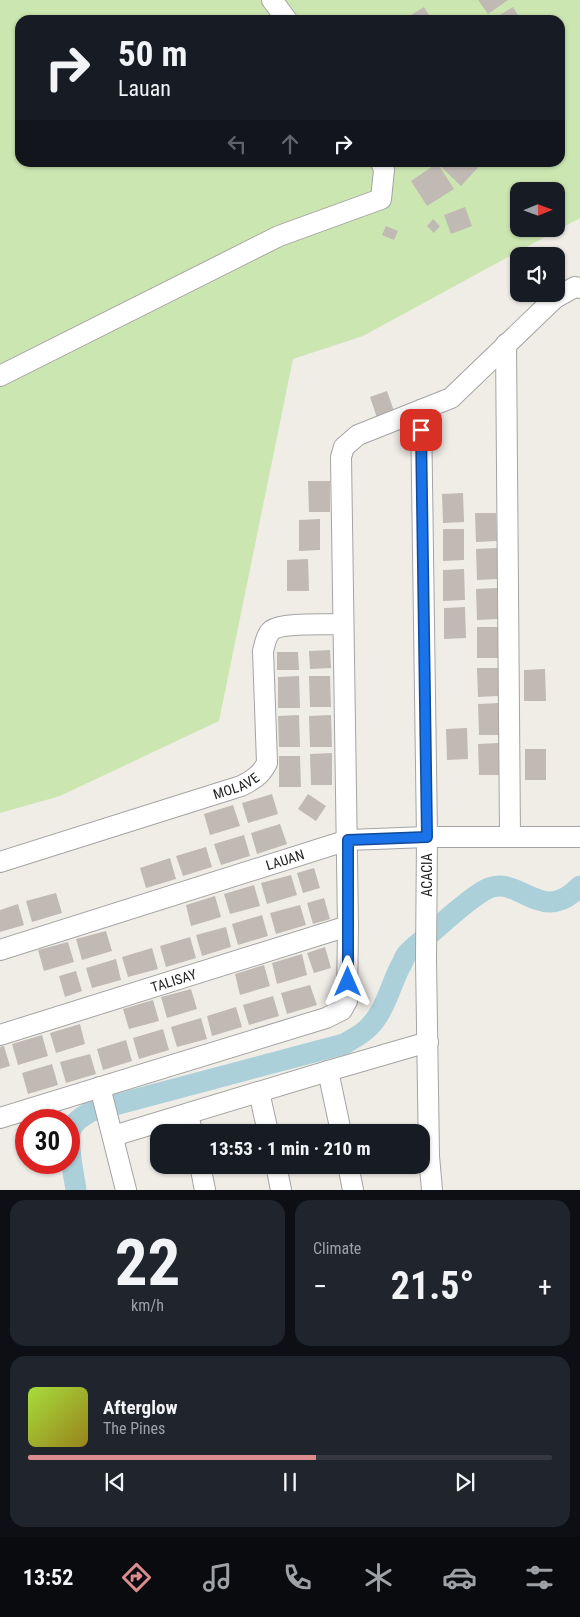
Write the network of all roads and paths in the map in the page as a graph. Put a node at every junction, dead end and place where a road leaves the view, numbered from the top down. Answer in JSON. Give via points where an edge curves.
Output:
{"nodes":[{"id":1,"x":272,"y":0,"type":"edge"},
{"id":2,"x":283,"y":15,"type":"edge"},
{"id":3,"x":382,"y":167,"type":"edge"},
{"id":4,"x":580,"y":288,"type":"edge"},
{"id":5,"x":506,"y":344,"type":"junction"},
{"id":6,"x":0,"y":376,"type":"edge"},
{"id":7,"x":421,"y":410,"type":"junction"},
{"id":8,"x":342,"y":624,"type":"junction"},
{"id":9,"x":427,"y":837,"type":"junction"},
{"id":10,"x":510,"y":837,"type":"junction"},
{"id":11,"x":580,"y":837,"type":"edge"},
{"id":12,"x":348,"y":840,"type":"junction"},
{"id":13,"x":0,"y":862,"type":"edge"},
{"id":14,"x":348,"y":926,"type":"junction"},
{"id":15,"x":0,"y":950,"type":"edge"},
{"id":16,"x":0,"y":1034,"type":"edge"},
{"id":17,"x":428,"y":1042,"type":"junction"},
{"id":18,"x":328,"y":1071,"type":"junction"},
{"id":19,"x":259,"y":1092,"type":"junction"},
{"id":20,"x":102,"y":1094,"type":"junction"},
{"id":21,"x":0,"y":1118,"type":"edge"},
{"id":22,"x":190,"y":1123,"type":"edge"},
{"id":23,"x":266,"y":1124,"type":"edge"},
{"id":24,"x":339,"y":1124,"type":"edge"},
{"id":25,"x":111,"y":1131,"type":"junction"},
{"id":26,"x":202,"y":1174,"type":"edge"},
{"id":27,"x":278,"y":1174,"type":"edge"},
{"id":28,"x":350,"y":1174,"type":"edge"},
{"id":29,"x":126,"y":1190,"type":"edge"},
{"id":30,"x":206,"y":1190,"type":"edge"},
{"id":31,"x":281,"y":1190,"type":"edge"},
{"id":32,"x":353,"y":1190,"type":"edge"},
{"id":33,"x":432,"y":1190,"type":"edge"}],
"edges":[{"from":1,"to":2,"type":"street"},
{"from":3,"to":6,"type":"street","via":[[381,199],[279,236]]},
{"from":4,"to":5,"type":"street","via":[[575,287],[555,298]]},
{"from":5,"to":7,"type":"street","via":[[450,398]]},
{"from":5,"to":10,"type":"street"},
{"from":7,"to":8,"type":"street","via":[[358,435],[344,447],[341,458]]},
{"from":7,"to":9,"type":"street","name":"ACACIA"},
{"from":8,"to":12,"type":"street"},
{"from":8,"to":13,"type":"street","name":"MOLAVE","via":[[284,625],[273,630],[266,639],[263,651],[267,763],[262,773],[252,781]]},
{"from":9,"to":10,"type":"street","name":"LAUAN"},
{"from":9,"to":12,"type":"street","name":"LAUAN"},
{"from":9,"to":17,"type":"street","name":"ACACIA"},
{"from":10,"to":11,"type":"street","name":"LAUAN"},
{"from":12,"to":14,"type":"street"},
{"from":12,"to":15,"type":"street","name":"LAUAN"},
{"from":14,"to":16,"type":"street","name":"TALISAY"},
{"from":14,"to":20,"type":"street","via":[[347,1001],[342,1010]]},
{"from":17,"to":18,"type":"street"},
{"from":17,"to":33,"type":"street","name":"ACACIA"},
{"from":18,"to":19,"type":"street"},
{"from":18,"to":24,"type":"street"},
{"from":19,"to":22,"type":"street"},
{"from":19,"to":23,"type":"street"},
{"from":20,"to":21,"type":"street"},
{"from":20,"to":25,"type":"street"},
{"from":22,"to":25,"type":"street"},
{"from":25,"to":29,"type":"street"},
{"from":26,"to":30,"type":"street"},
{"from":27,"to":31,"type":"street"},
{"from":28,"to":32,"type":"street"}]}
